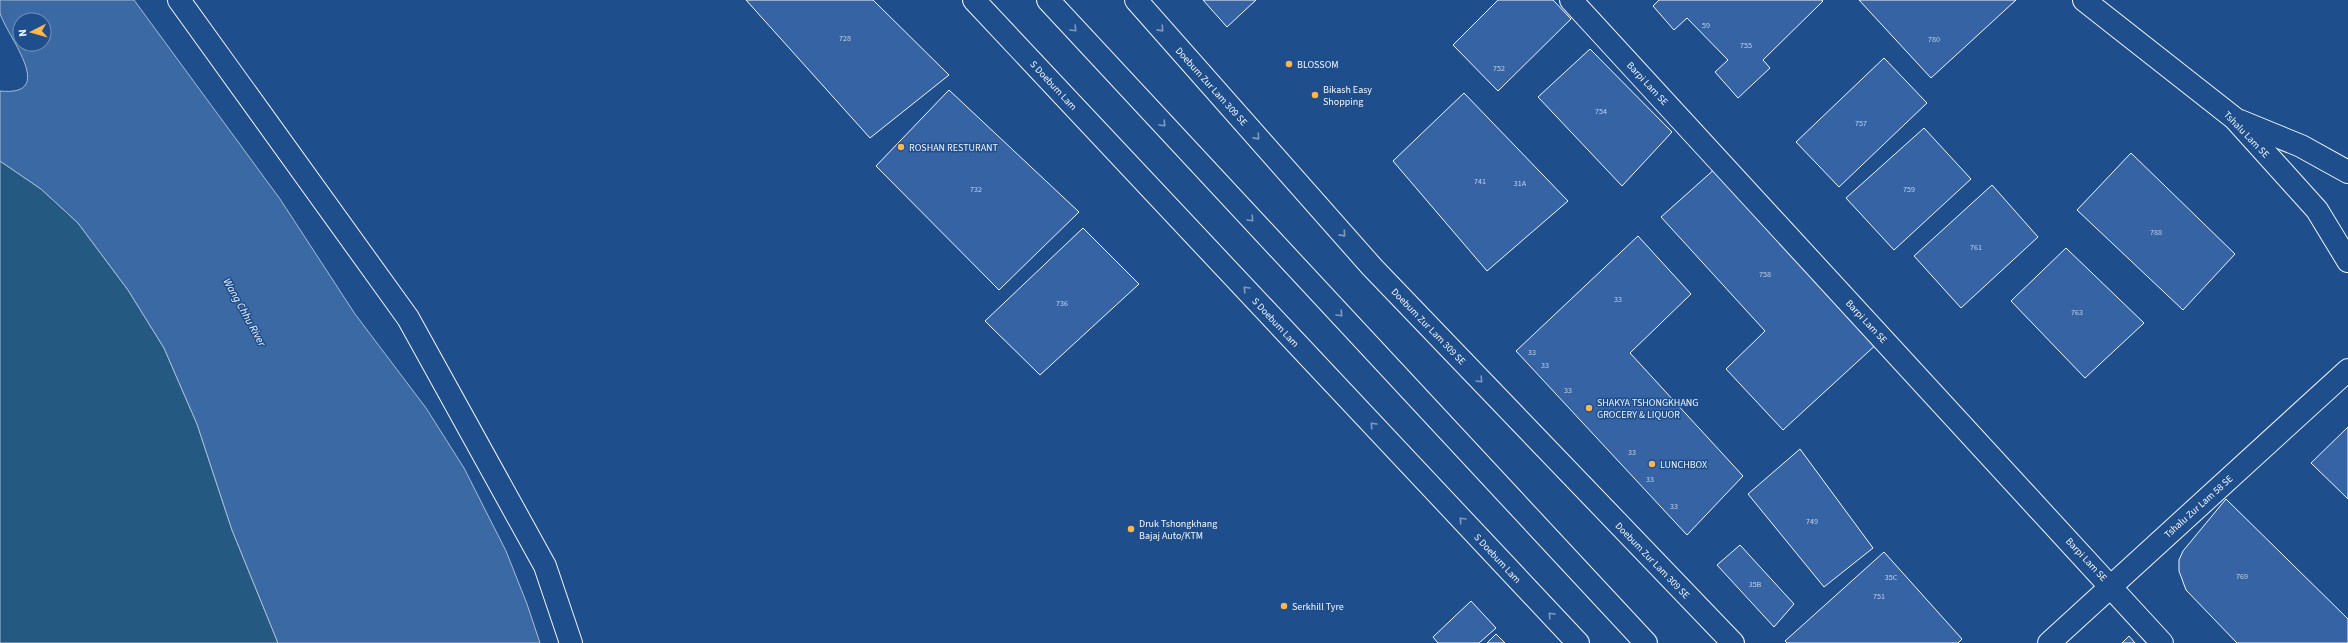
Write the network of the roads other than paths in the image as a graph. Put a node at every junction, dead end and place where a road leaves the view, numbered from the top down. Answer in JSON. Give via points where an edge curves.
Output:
{"nodes":[{"id":1,"x":179,"y":0,"type":"edge"},
{"id":2,"x":974,"y":0,"type":"edge"},
{"id":3,"x":1048,"y":0,"type":"edge"},
{"id":4,"x":1136,"y":0,"type":"edge"},
{"id":5,"x":1571,"y":0,"type":"edge"},
{"id":6,"x":2084,"y":0,"type":"edge"},
{"id":7,"x":2234,"y":118,"type":"junction"},
{"id":8,"x":2348,"y":172,"type":"edge"},
{"id":9,"x":2348,"y":261,"type":"edge"},
{"id":10,"x":2348,"y":370,"type":"edge"},
{"id":11,"x":2111,"y":586,"type":"junction"},
{"id":12,"x":571,"y":643,"type":"edge"},
{"id":13,"x":1578,"y":643,"type":"edge"},
{"id":14,"x":1646,"y":643,"type":"edge"},
{"id":15,"x":1733,"y":643,"type":"edge"},
{"id":16,"x":2049,"y":643,"type":"edge"},
{"id":17,"x":2162,"y":643,"type":"edge"}],
"edges":[{"from":1,"to":12,"type":"main road","via":[[408,318],[545,566]]},
{"from":13,"to":2,"type":"main road","name":"S Doebum Lam","one_way":true},
{"from":3,"to":14,"type":"main road","one_way":true},
{"from":4,"to":15,"type":"main road","name":"Doebum Zur Lam 309 SE","one_way":true,"via":[[1372,267]]},
{"from":5,"to":11,"type":"main road","name":"Barpi Lam SE"},
{"from":6,"to":7,"type":"main road","name":"Tshalu Lam SE"},
{"from":7,"to":8,"type":"main road","via":[[2301,146]]},
{"from":7,"to":9,"type":"main road","name":"Tshalu Lam SE","via":[[2317,210]]},
{"from":10,"to":11,"type":"main road","name":"Tshalu Zur Lam 58 SE"},
{"from":11,"to":16,"type":"main road","name":"Tshalu Zur Lam 58 SE"},
{"from":11,"to":17,"type":"main road","name":"Barpi Lam SE"}]}
